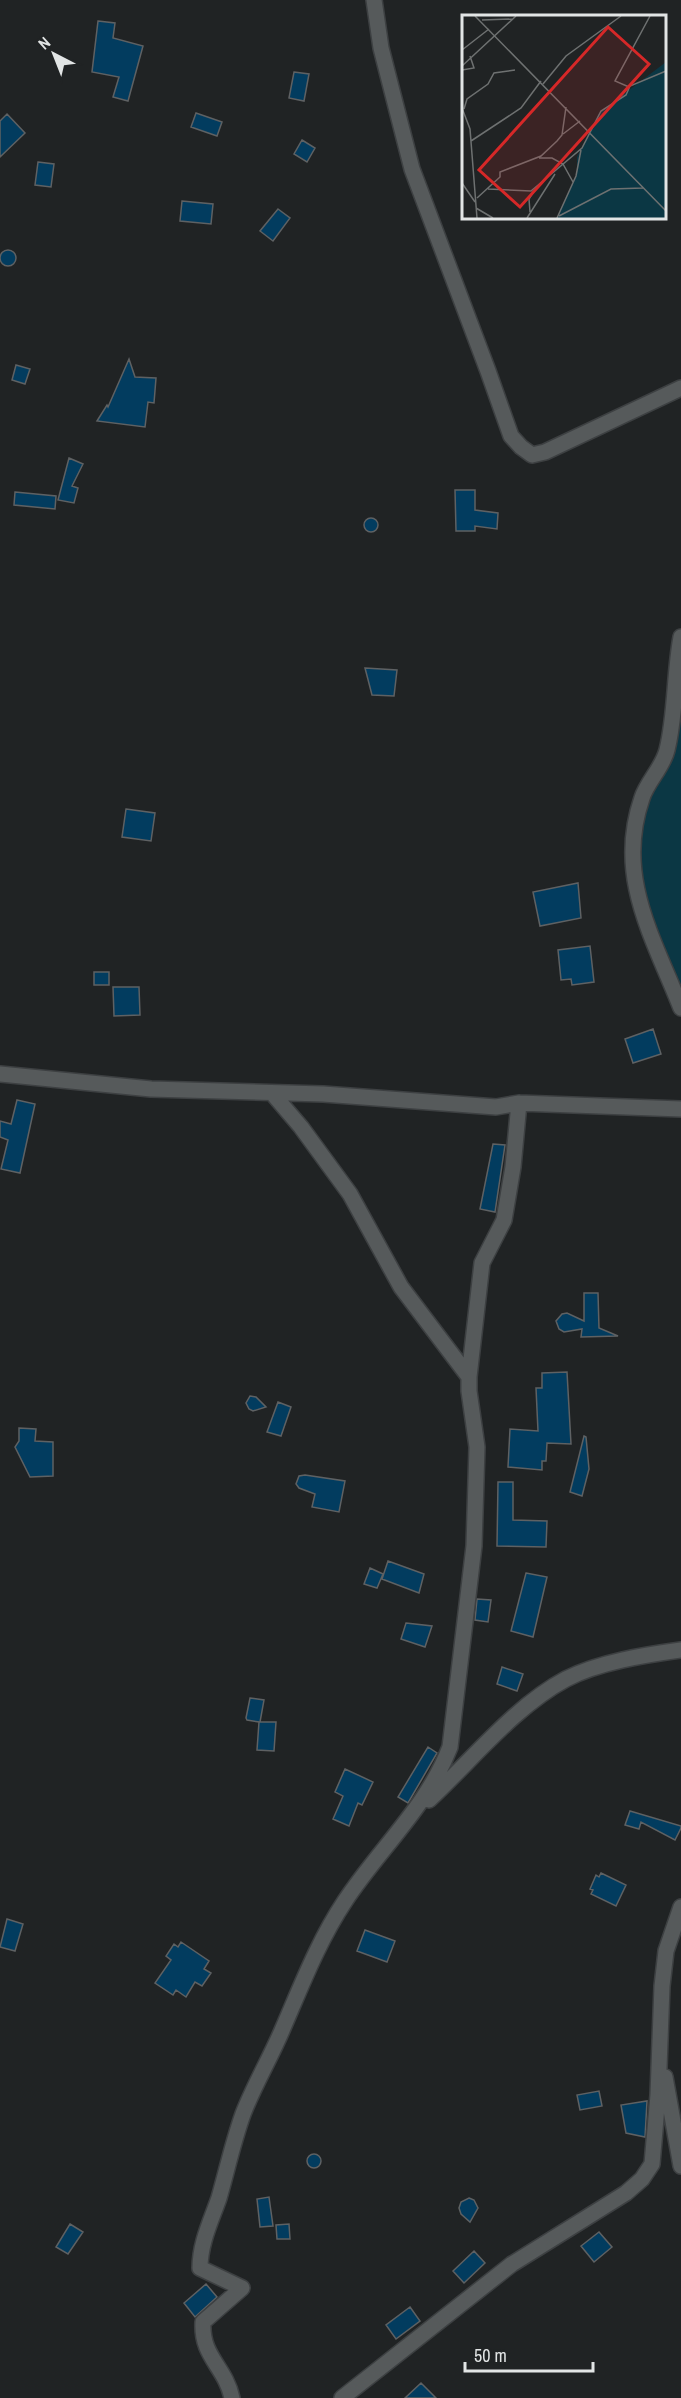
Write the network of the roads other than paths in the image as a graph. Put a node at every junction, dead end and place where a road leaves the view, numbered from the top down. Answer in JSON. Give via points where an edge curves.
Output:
{"nodes":[{"id":1,"x":374,"y":0,"type":"edge"},
{"id":2,"x":681,"y":388,"type":"edge"},
{"id":3,"x":681,"y":638,"type":"edge"},
{"id":4,"x":681,"y":1008,"type":"edge"},
{"id":5,"x":0,"y":1074,"type":"edge"},
{"id":6,"x":272,"y":1093,"type":"junction"},
{"id":7,"x":519,"y":1103,"type":"junction"},
{"id":8,"x":681,"y":1109,"type":"edge"},
{"id":9,"x":469,"y":1377,"type":"junction"},
{"id":10,"x":681,"y":1650,"type":"edge"},
{"id":11,"x":409,"y":1818,"type":"junction"},
{"id":12,"x":681,"y":1907,"type":"edge"},
{"id":13,"x":660,"y":2043,"type":"junction"},
{"id":14,"x":681,"y":2166,"type":"edge"},
{"id":15,"x":232,"y":2398,"type":"edge"},
{"id":16,"x":342,"y":2398,"type":"edge"}],
"edges":[{"from":1,"to":2,"type":"street","via":[[381,48],[412,169],[510,436],[532,455],[545,452]]},
{"from":3,"to":4,"type":"street","via":[[666,754],[642,798],[631,863],[648,927]]},
{"from":5,"to":6,"type":"street","via":[[151,1089]]},
{"from":6,"to":7,"type":"street","via":[[496,1107]]},
{"from":6,"to":9,"type":"street","via":[[350,1194],[401,1287]]},
{"from":7,"to":8,"type":"street"},
{"from":7,"to":9,"type":"street","via":[[504,1220],[482,1263]]},
{"from":9,"to":11,"type":"street","via":[[477,1482],[456,1710],[442,1768]]},
{"from":10,"to":11,"type":"street","via":[[640,1656],[567,1679],[527,1707]]},
{"from":11,"to":15,"type":"street","via":[[331,1923],[235,2137],[204,2241],[200,2268],[242,2288],[203,2322],[207,2351],[226,2379]]},
{"from":12,"to":13,"type":"street","via":[[666,1951]]},
{"from":13,"to":14,"type":"street"},
{"from":13,"to":16,"type":"street","via":[[652,2164],[642,2179],[512,2264]]}]}
